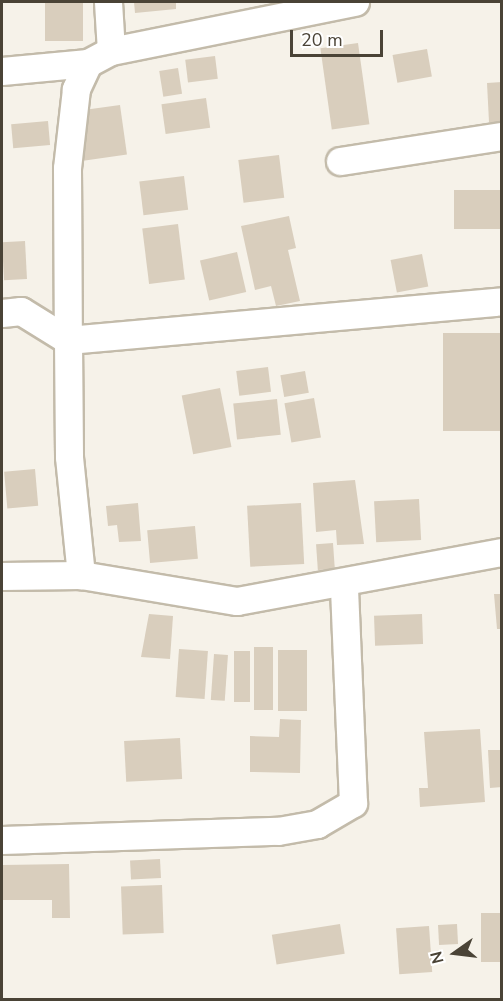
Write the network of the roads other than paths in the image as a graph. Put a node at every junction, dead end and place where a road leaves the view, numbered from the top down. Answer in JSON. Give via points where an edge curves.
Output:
{"nodes":[{"id":1,"x":108,"y":2,"type":"edge"},
{"id":2,"x":355,"y":2,"type":"edge"},
{"id":3,"x":310,"y":7,"type":"edge"},
{"id":4,"x":100,"y":57,"type":"junction"},
{"id":5,"x":2,"y":71,"type":"edge"},
{"id":6,"x":501,"y":135,"type":"edge"},
{"id":7,"x":339,"y":161,"type":"dead end"},
{"id":8,"x":501,"y":301,"type":"edge"},
{"id":9,"x":2,"y":313,"type":"edge"},
{"id":10,"x":68,"y":340,"type":"junction"},
{"id":11,"x":501,"y":552,"type":"edge"},
{"id":12,"x":81,"y":575,"type":"junction"},
{"id":13,"x":2,"y":576,"type":"edge"},
{"id":14,"x":344,"y":584,"type":"junction"},
{"id":15,"x":2,"y":840,"type":"edge"}],
"edges":[{"from":1,"to":4,"type":"street"},
{"from":2,"to":3,"type":"street"},
{"from":3,"to":4,"type":"street"},
{"from":4,"to":5,"type":"street"},
{"from":4,"to":10,"type":"street","via":[[76,89],[68,168]]},
{"from":6,"to":7,"type":"street"},
{"from":8,"to":10,"type":"street"},
{"from":9,"to":10,"type":"street","via":[[21,311]]},
{"from":10,"to":12,"type":"street","via":[[69,457]]},
{"from":11,"to":14,"type":"street"},
{"from":12,"to":13,"type":"street"},
{"from":12,"to":14,"type":"street","via":[[237,600]]},
{"from":14,"to":15,"type":"street","via":[[353,803],[317,824],[278,831]]}]}
